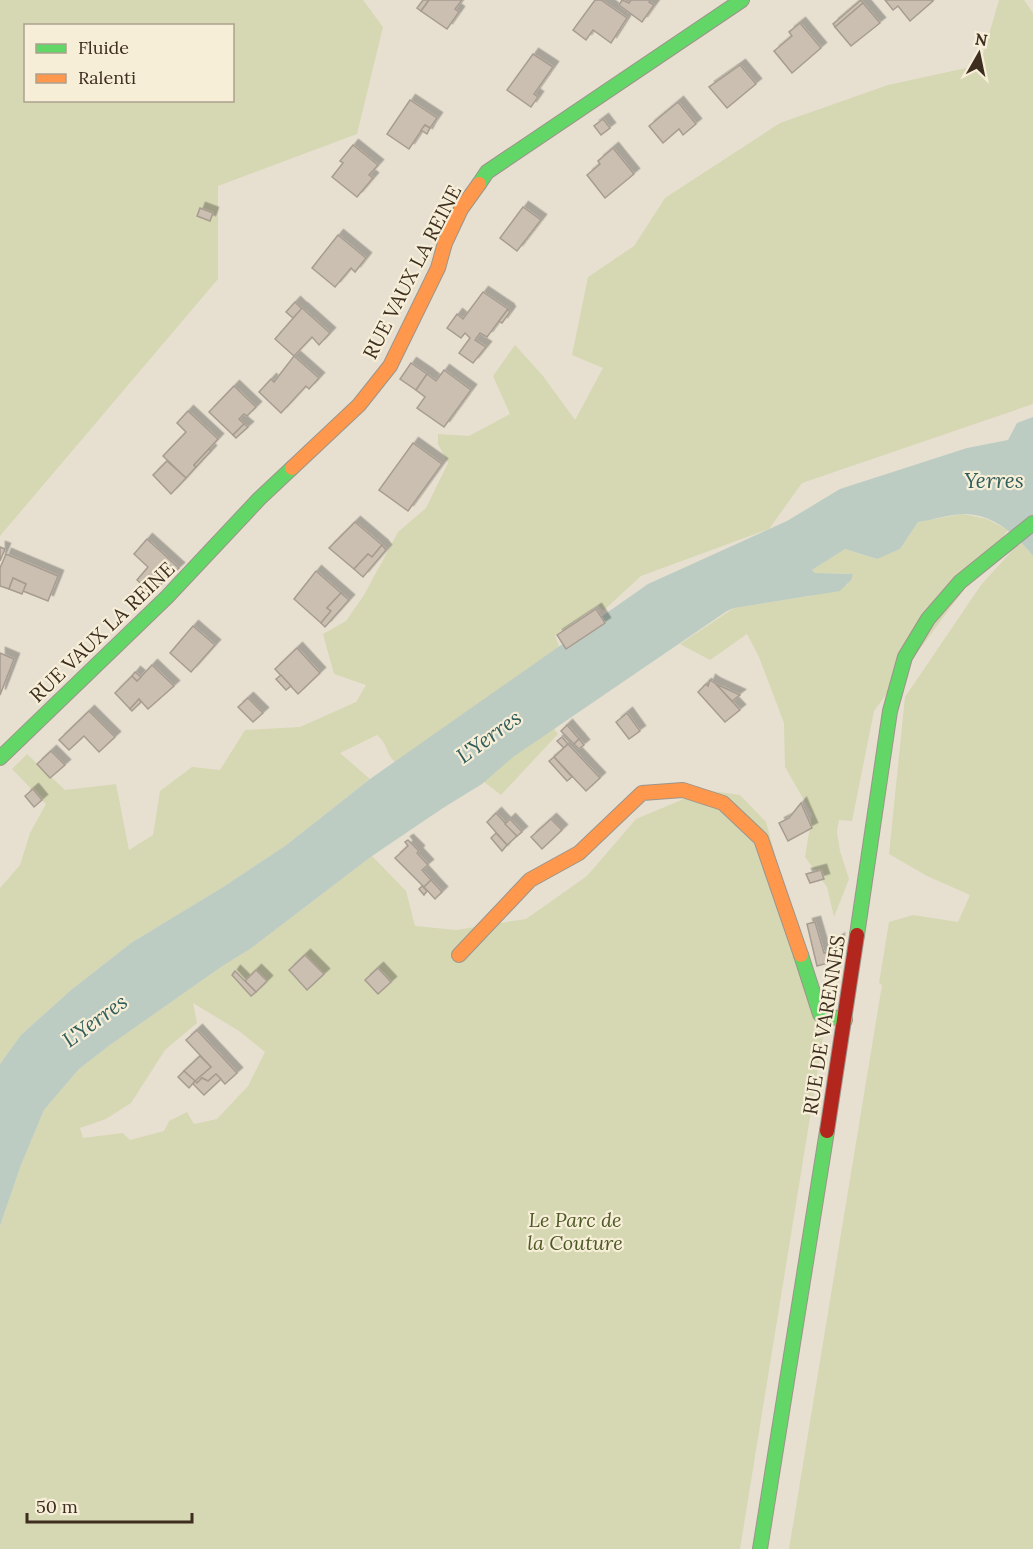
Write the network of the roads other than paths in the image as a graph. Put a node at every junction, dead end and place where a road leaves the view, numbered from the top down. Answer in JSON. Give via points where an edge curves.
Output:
{"nodes":[{"id":1,"x":742,"y":0,"type":"edge"},
{"id":2,"x":1033,"y":523,"type":"edge"},
{"id":3,"x":0,"y":758,"type":"edge"},
{"id":4,"x":459,"y":955,"type":"dead end"},
{"id":5,"x":845,"y":1020,"type":"junction"},
{"id":6,"x":760,"y":1549,"type":"edge"}],
"edges":[{"from":1,"to":3,"type":"street","name":"RUE VAUX LA REINE","via":[[487,172],[461,209],[438,268],[390,366],[359,405],[259,499],[167,597]]},
{"from":2,"to":5,"type":"street","name":"RUE DE VARENNES","via":[[960,582],[928,619],[905,657],[890,711]]},
{"from":4,"to":5,"type":"street","via":[[530,880],[579,853],[642,793],[683,790],[723,803],[761,839],[820,1014]]},
{"from":5,"to":6,"type":"street","name":"RUE DE VARENNES"}]}
